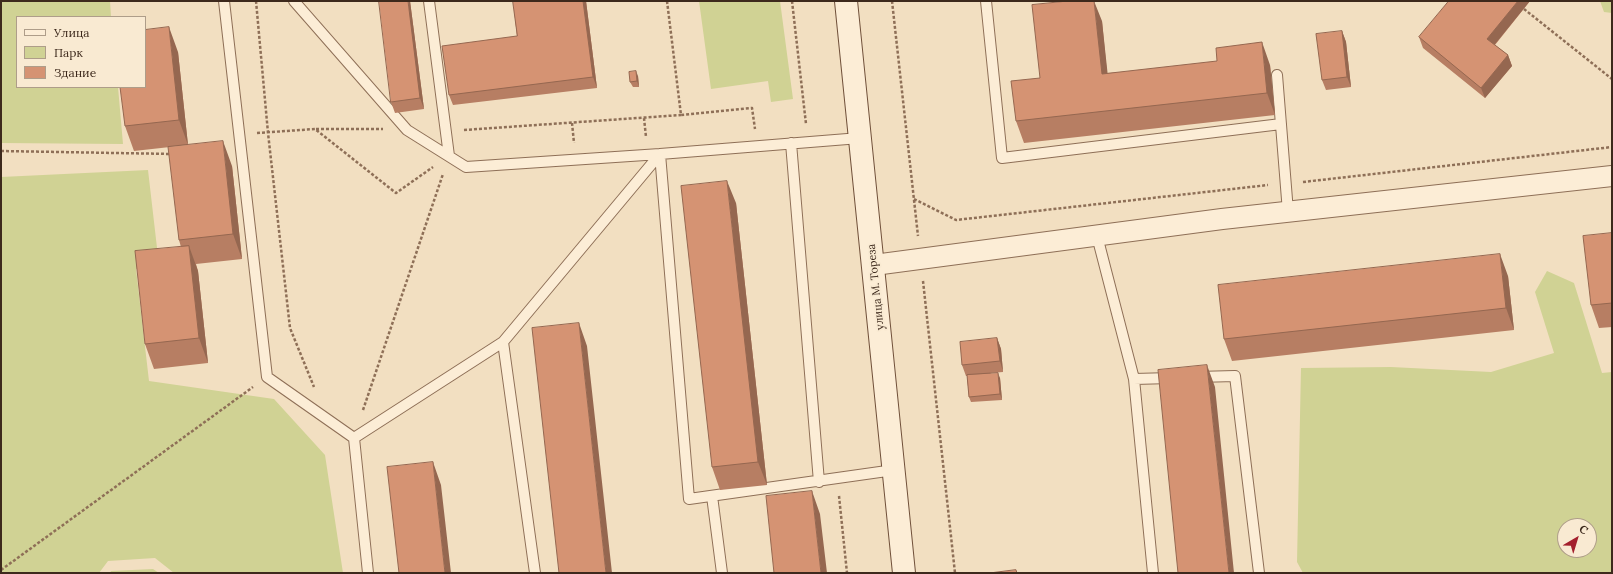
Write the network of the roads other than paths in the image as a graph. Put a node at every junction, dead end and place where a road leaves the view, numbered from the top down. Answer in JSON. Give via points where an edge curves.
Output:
{"nodes":[{"id":1,"x":224,"y":1,"type":"edge"},
{"id":2,"x":294,"y":1,"type":"edge"},
{"id":3,"x":429,"y":1,"type":"edge"},
{"id":4,"x":846,"y":1,"type":"edge"},
{"id":5,"x":986,"y":1,"type":"edge"},
{"id":6,"x":1277,"y":75,"type":"dead end"},
{"id":7,"x":1281,"y":124,"type":"junction"},
{"id":8,"x":860,"y":138,"type":"junction"},
{"id":9,"x":791,"y":144,"type":"junction"},
{"id":10,"x":660,"y":154,"type":"junction"},
{"id":11,"x":448,"y":156,"type":"junction"},
{"id":12,"x":1612,"y":176,"type":"edge"},
{"id":13,"x":1288,"y":212,"type":"junction"},
{"id":14,"x":1097,"y":236,"type":"junction"},
{"id":15,"x":874,"y":265,"type":"junction"},
{"id":16,"x":503,"y":342,"type":"junction"},
{"id":17,"x":1134,"y":378,"type":"junction"},
{"id":18,"x":354,"y":438,"type":"junction"},
{"id":19,"x":894,"y":470,"type":"junction"},
{"id":20,"x":819,"y":482,"type":"junction"},
{"id":21,"x":712,"y":496,"type":"junction"},
{"id":22,"x":368,"y":573,"type":"edge"},
{"id":23,"x":536,"y":573,"type":"edge"},
{"id":24,"x":722,"y":573,"type":"edge"},
{"id":25,"x":904,"y":573,"type":"edge"},
{"id":26,"x":1153,"y":573,"type":"edge"},
{"id":27,"x":1259,"y":573,"type":"edge"}],
"edges":[{"from":1,"to":18,"type":"lane","via":[[267,377]]},
{"from":2,"to":11,"type":"lane","via":[[407,130]]},
{"from":3,"to":11,"type":"lane"},
{"from":4,"to":8,"type":"street","name":"улица М. Тореза"},
{"from":5,"to":7,"type":"lane","via":[[1002,158]]},
{"from":6,"to":7,"type":"lane"},
{"from":7,"to":13,"type":"lane"},
{"from":8,"to":9,"type":"lane"},
{"from":8,"to":15,"type":"street","name":"улица М. Тореза"},
{"from":9,"to":10,"type":"lane"},
{"from":9,"to":20,"type":"lane"},
{"from":10,"to":11,"type":"lane","via":[[466,167]]},
{"from":10,"to":16,"type":"lane"},
{"from":10,"to":21,"type":"lane","via":[[689,499]]},
{"from":12,"to":13,"type":"street"},
{"from":13,"to":14,"type":"street"},
{"from":14,"to":15,"type":"street"},
{"from":14,"to":17,"type":"lane"},
{"from":15,"to":19,"type":"street","name":"улица М. Тореза"},
{"from":16,"to":18,"type":"lane"},
{"from":16,"to":23,"type":"lane"},
{"from":17,"to":26,"type":"lane"},
{"from":17,"to":27,"type":"lane","via":[[1235,376]]},
{"from":18,"to":22,"type":"lane"},
{"from":19,"to":20,"type":"lane"},
{"from":19,"to":25,"type":"street","name":"улица М. Тореза"},
{"from":20,"to":21,"type":"lane"},
{"from":21,"to":24,"type":"lane"}]}
